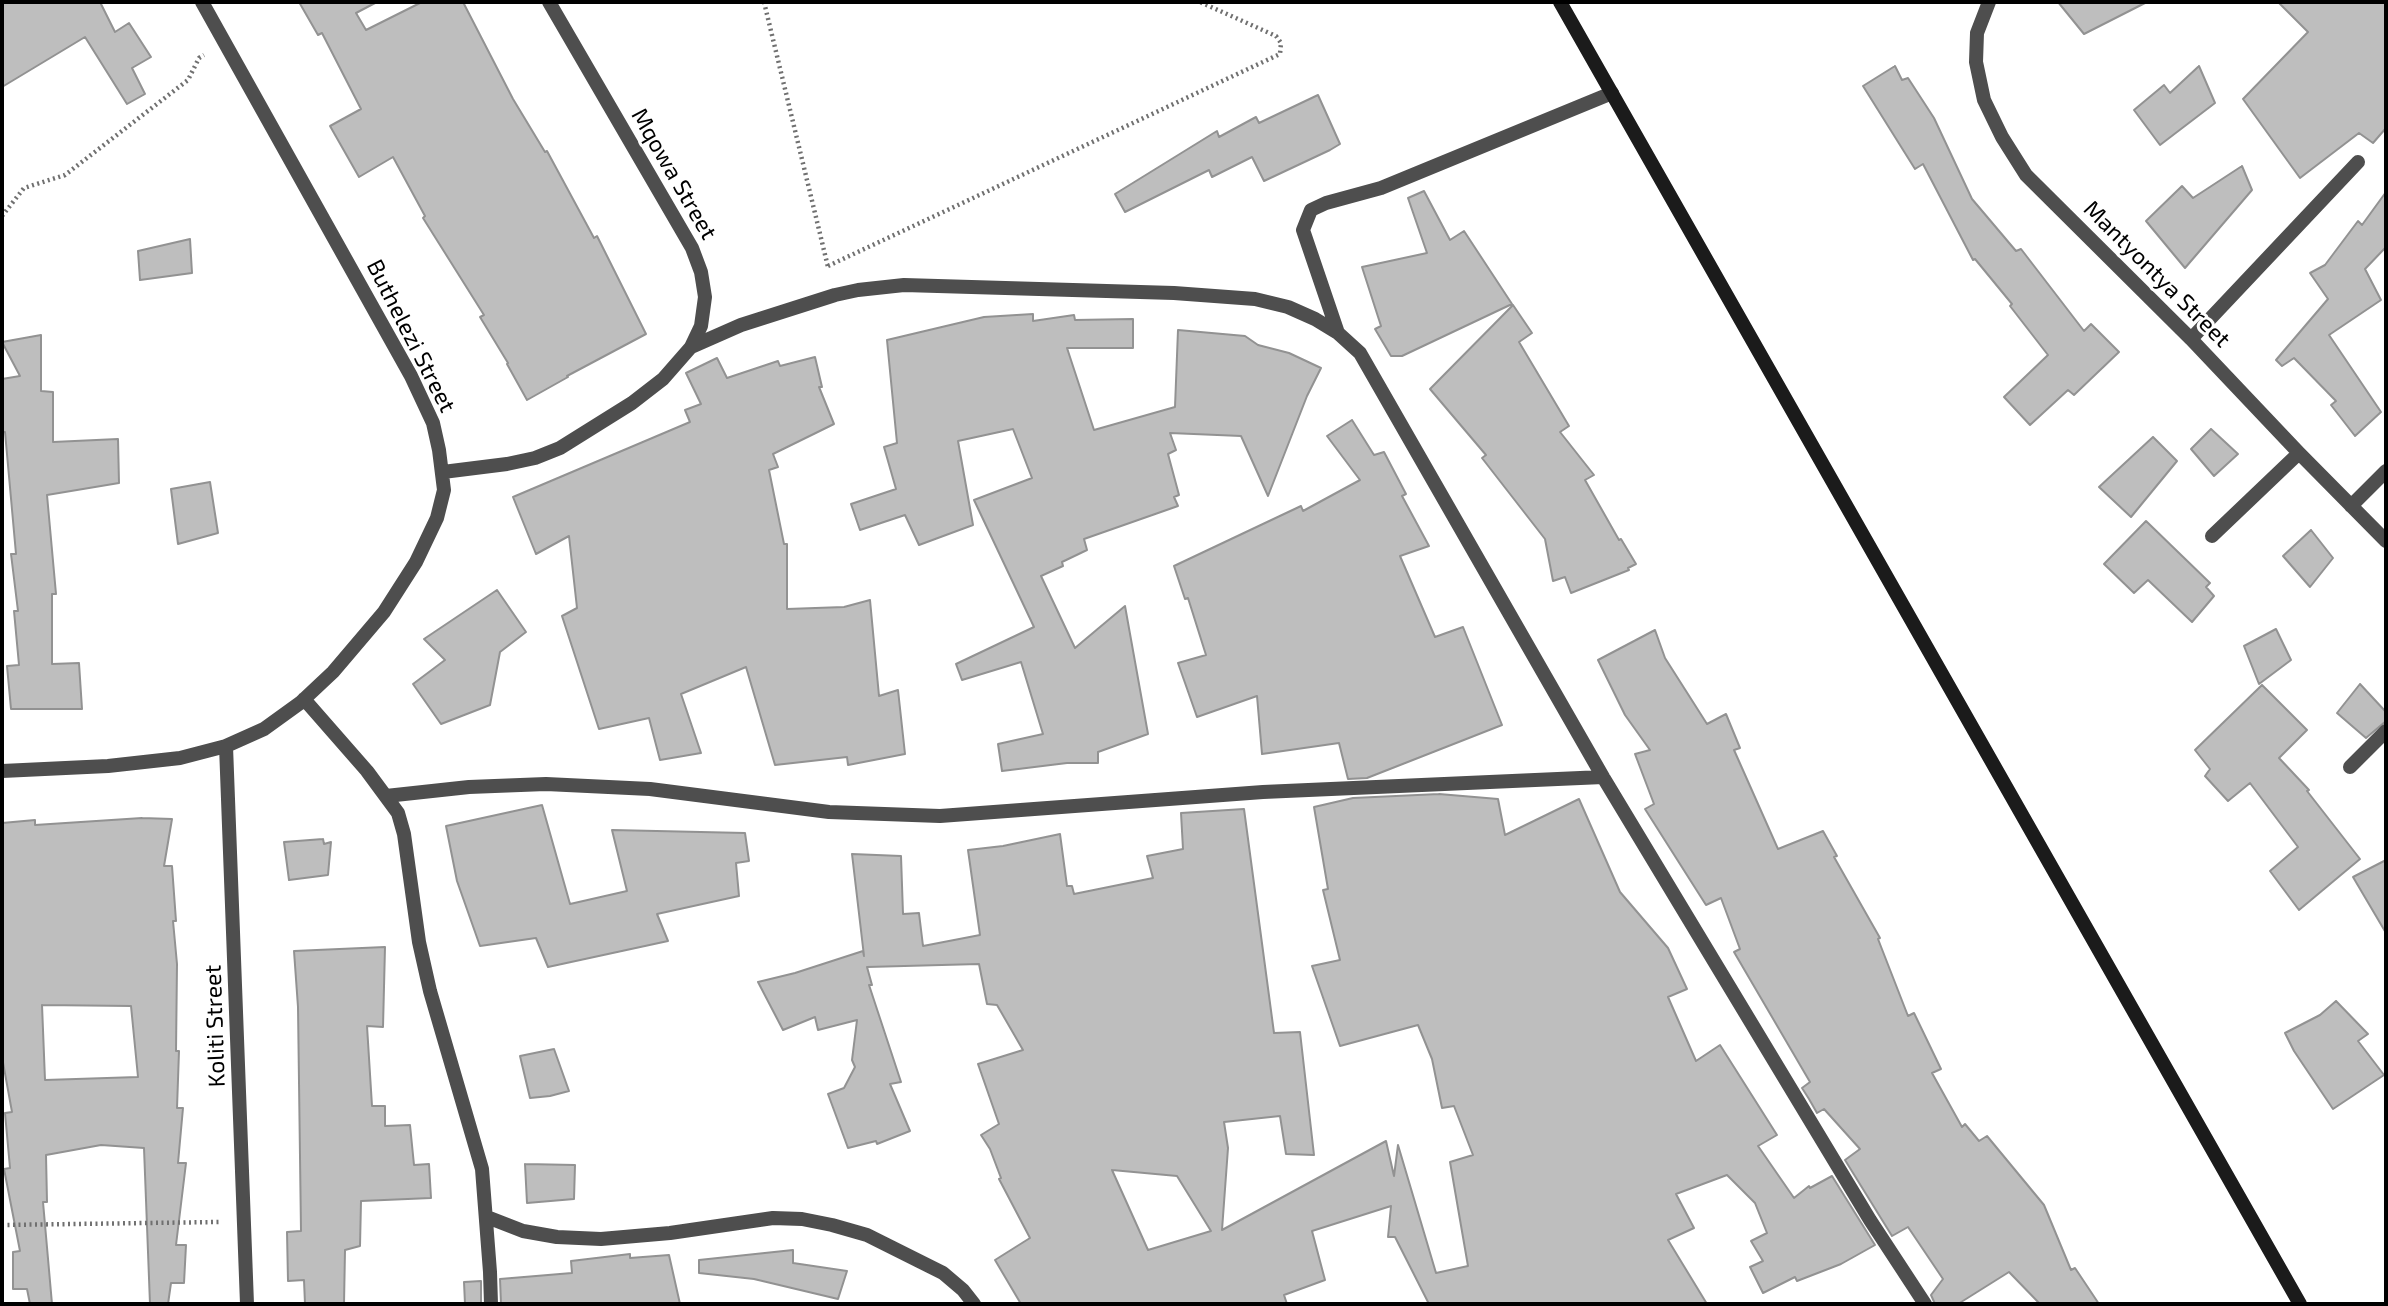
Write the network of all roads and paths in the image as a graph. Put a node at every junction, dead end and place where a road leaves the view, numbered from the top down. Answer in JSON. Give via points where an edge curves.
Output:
{"nodes":[{"id":1,"x":202,"y":2,"type":"edge"},
{"id":2,"x":549,"y":2,"type":"edge"},
{"id":3,"x":764,"y":2,"type":"edge"},
{"id":4,"x":1200,"y":2,"type":"edge"},
{"id":5,"x":1560,"y":2,"type":"edge"},
{"id":6,"x":1989,"y":2,"type":"edge"},
{"id":7,"x":224,"y":42,"type":"junction"},
{"id":8,"x":1612,"y":93,"type":"junction"},
{"id":9,"x":2358,"y":162,"type":"dead end"},
{"id":10,"x":2,"y":216,"type":"edge"},
{"id":11,"x":828,"y":266,"type":"junction"},
{"id":12,"x":835,"y":295,"type":"junction"},
{"id":13,"x":1338,"y":333,"type":"junction"},
{"id":14,"x":2192,"y":339,"type":"junction"},
{"id":15,"x":691,"y":347,"type":"junction"},
{"id":16,"x":2298,"y":453,"type":"junction"},
{"id":17,"x":2386,"y":471,"type":"edge"},
{"id":18,"x":443,"y":472,"type":"junction"},
{"id":19,"x":2351,"y":506,"type":"junction"},
{"id":20,"x":2212,"y":536,"type":"dead end"},
{"id":21,"x":2386,"y":541,"type":"edge"},
{"id":22,"x":304,"y":699,"type":"junction"},
{"id":23,"x":2386,"y":731,"type":"edge"},
{"id":24,"x":226,"y":746,"type":"junction"},
{"id":25,"x":2350,"y":767,"type":"dead end"},
{"id":26,"x":2,"y":771,"type":"edge"},
{"id":27,"x":1603,"y":777,"type":"junction"},
{"id":28,"x":386,"y":796,"type":"junction"},
{"id":29,"x":487,"y":1217,"type":"junction"},
{"id":30,"x":245,"y":1222,"type":"junction"},
{"id":31,"x":2,"y":1225,"type":"edge"},
{"id":32,"x":247,"y":1304,"type":"edge"},
{"id":33,"x":491,"y":1304,"type":"edge"},
{"id":34,"x":974,"y":1304,"type":"edge"},
{"id":35,"x":1925,"y":1304,"type":"edge"},
{"id":36,"x":2300,"y":1304,"type":"edge"}],
"edges":[{"from":1,"to":7,"type":"street","name":"Buthelezi Street"},
{"from":2,"to":15,"type":"street","name":"Mqowa Street","via":[[692,248],[705,297],[702,326]]},
{"from":3,"to":11,"type":"path"},
{"from":4,"to":11,"type":"path","via":[[1276,36],[1280,54]]},
{"from":5,"to":8,"type":"main road"},
{"from":6,"to":14,"type":"street","name":"Mantyontya Street","via":[[1977,33],[1976,62],[1984,100],[2001,137],[2026,176]]},
{"from":7,"to":10,"type":"path","via":[[199,58],[188,80],[65,175],[24,188]]},
{"from":7,"to":18,"type":"street","name":"Buthelezi Street","via":[[411,376],[433,423]]},
{"from":8,"to":13,"type":"street","via":[[1381,188],[1311,210],[1303,230]]},
{"from":8,"to":36,"type":"main road"},
{"from":9,"to":14,"type":"street"},
{"from":11,"to":12,"type":"path"},
{"from":12,"to":13,"type":"street","via":[[904,285],[1255,299],[1288,307]]},
{"from":12,"to":15,"type":"street","via":[[741,325]]},
{"from":13,"to":27,"type":"street","via":[[1360,353]]},
{"from":14,"to":16,"type":"street","name":"Mantyontya Street"},
{"from":15,"to":18,"type":"street","name":"Mqowa Street","via":[[663,379],[632,403],[559,448],[507,464]]},
{"from":16,"to":19,"type":"street","name":"Mantyontya Street"},
{"from":16,"to":20,"type":"street"},
{"from":17,"to":19,"type":"street"},
{"from":18,"to":22,"type":"street","name":"Buthelezi Street","via":[[437,518],[416,562],[384,612]]},
{"from":19,"to":21,"type":"street","name":"Mantyontya Street"},
{"from":22,"to":24,"type":"street","name":"Buthelezi Street","via":[[264,729]]},
{"from":22,"to":28,"type":"street"},
{"from":23,"to":25,"type":"street"},
{"from":24,"to":26,"type":"street","name":"Buthelezi Street","via":[[180,758]]},
{"from":24,"to":30,"type":"street","name":"Koliti Street"},
{"from":27,"to":28,"type":"street","via":[[1264,792],[940,816],[829,812],[650,789],[546,784]]},
{"from":27,"to":35,"type":"street"},
{"from":28,"to":29,"type":"street","via":[[398,813],[404,834],[419,942],[482,1169]]},
{"from":29,"to":33,"type":"street"},
{"from":29,"to":34,"type":"street","via":[[523,1231],[601,1239],[772,1218],[812,1221],[867,1235],[943,1273]]},
{"from":30,"to":31,"type":"path"},
{"from":30,"to":32,"type":"street","name":"Koliti Street"}]}
